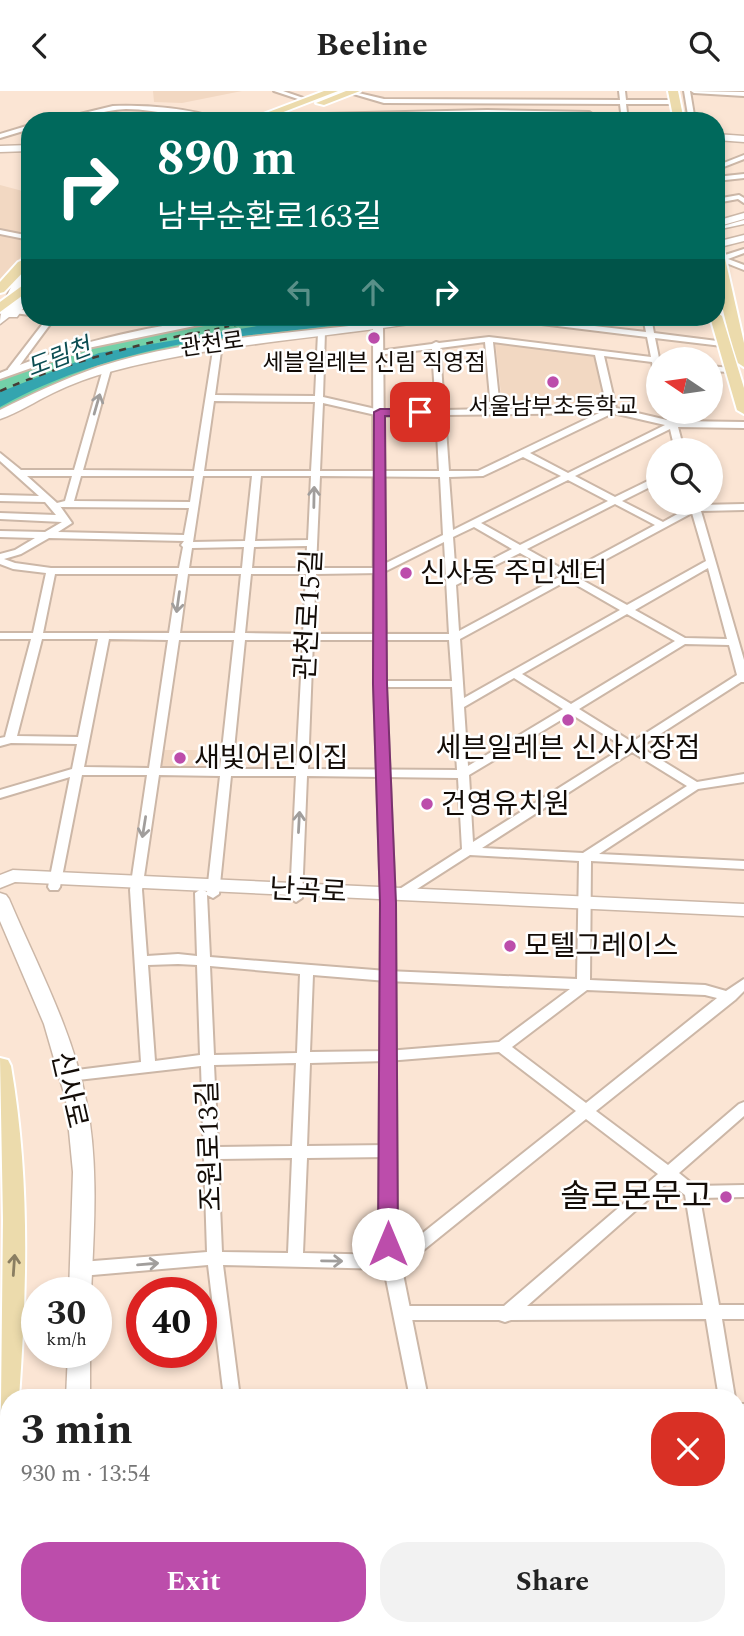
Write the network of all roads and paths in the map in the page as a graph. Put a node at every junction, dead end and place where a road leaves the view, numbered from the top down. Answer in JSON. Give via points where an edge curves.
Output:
{"nodes":[{"id":1,"x":277,"y":91,"type":"edge"},
{"id":2,"x":334,"y":91,"type":"edge"},
{"id":3,"x":409,"y":91,"type":"edge"},
{"id":4,"x":478,"y":91,"type":"edge"},
{"id":5,"x":541,"y":91,"type":"edge"},
{"id":6,"x":583,"y":91,"type":"edge"},
{"id":7,"x":622,"y":91,"type":"edge"},
{"id":8,"x":686,"y":91,"type":"edge"},
{"id":9,"x":694,"y":91,"type":"edge"},
{"id":10,"x":352,"y":92,"type":"edge"},
{"id":11,"x":744,"y":94,"type":"edge"},
{"id":12,"x":674,"y":96,"type":"edge"},
{"id":13,"x":482,"y":99,"type":"junction"},
{"id":14,"x":542,"y":100,"type":"junction"},
{"id":15,"x":384,"y":101,"type":"junction"},
{"id":16,"x":585,"y":101,"type":"junction"},
{"id":17,"x":623,"y":101,"type":"junction"},
{"id":18,"x":305,"y":103,"type":"junction"},
{"id":19,"x":94,"y":112,"type":"edge"},
{"id":20,"x":182,"y":112,"type":"edge"},
{"id":21,"x":278,"y":112,"type":"edge"},
{"id":22,"x":290,"y":112,"type":"edge"},
{"id":23,"x":378,"y":112,"type":"edge"},
{"id":24,"x":487,"y":112,"type":"edge"},
{"id":25,"x":588,"y":112,"type":"edge"},
{"id":26,"x":624,"y":112,"type":"edge"},
{"id":27,"x":690,"y":112,"type":"edge"},
{"id":28,"x":21,"y":130,"type":"edge"},
{"id":29,"x":0,"y":136,"type":"edge"},
{"id":30,"x":725,"y":138,"type":"edge"},
{"id":31,"x":744,"y":139,"type":"edge"},
{"id":32,"x":21,"y":149,"type":"edge"},
{"id":33,"x":0,"y":150,"type":"edge"},
{"id":34,"x":744,"y":157,"type":"edge"},
{"id":35,"x":725,"y":164,"type":"edge"},
{"id":36,"x":744,"y":176,"type":"edge"},
{"id":37,"x":725,"y":178,"type":"edge"},
{"id":38,"x":725,"y":199,"type":"edge"},
{"id":39,"x":744,"y":201,"type":"edge"},
{"id":40,"x":744,"y":216,"type":"edge"},
{"id":41,"x":744,"y":222,"type":"edge"},
{"id":42,"x":725,"y":223,"type":"edge"},
{"id":43,"x":725,"y":225,"type":"edge"},
{"id":44,"x":0,"y":232,"type":"edge"},
{"id":45,"x":21,"y":236,"type":"edge"},
{"id":46,"x":744,"y":238,"type":"edge"},
{"id":47,"x":725,"y":247,"type":"edge"},
{"id":48,"x":725,"y":250,"type":"edge"},
{"id":49,"x":744,"y":251,"type":"edge"},
{"id":50,"x":725,"y":255,"type":"edge"},
{"id":51,"x":21,"y":265,"type":"edge"},
{"id":52,"x":744,"y":268,"type":"edge"},
{"id":53,"x":21,"y":276,"type":"edge"},
{"id":54,"x":0,"y":289,"type":"edge"},
{"id":55,"x":21,"y":292,"type":"edge"},
{"id":56,"x":725,"y":296,"type":"edge"},
{"id":57,"x":8,"y":304,"type":"edge"},
{"id":58,"x":0,"y":321,"type":"edge"},
{"id":59,"x":45,"y":326,"type":"edge"},
{"id":60,"x":117,"y":326,"type":"edge"},
{"id":61,"x":155,"y":326,"type":"edge"},
{"id":62,"x":378,"y":326,"type":"joint"},
{"id":63,"x":575,"y":326,"type":"edge"},
{"id":64,"x":648,"y":326,"type":"edge"},
{"id":65,"x":718,"y":326,"type":"edge"},
{"id":66,"x":0,"y":331,"type":"edge"},
{"id":67,"x":322,"y":333,"type":"junction"},
{"id":68,"x":650,"y":335,"type":"junction"},
{"id":69,"x":113,"y":337,"type":"junction"},
{"id":70,"x":489,"y":339,"type":"junction"},
{"id":71,"x":218,"y":344,"type":"junction"},
{"id":72,"x":436,"y":344,"type":"junction"},
{"id":73,"x":722,"y":344,"type":"junction"},
{"id":74,"x":653,"y":347,"type":"edge"},
{"id":75,"x":379,"y":353,"type":"junction"},
{"id":76,"x":599,"y":353,"type":"junction"},
{"id":77,"x":646,"y":359,"type":"edge"},
{"id":78,"x":744,"y":363,"type":"edge"},
{"id":79,"x":107,"y":369,"type":"junction"},
{"id":80,"x":723,"y":369,"type":"edge"},
{"id":81,"x":730,"y":370,"type":"junction"},
{"id":82,"x":11,"y":371,"type":"junction"},
{"id":83,"x":0,"y":376,"type":"edge"},
{"id":84,"x":209,"y":398,"type":"junction"},
{"id":85,"x":319,"y":399,"type":"junction"},
{"id":86,"x":744,"y":410,"type":"edge"},
{"id":87,"x":612,"y":411,"type":"junction"},
{"id":88,"x":380,"y":412,"type":"junction"},
{"id":89,"x":441,"y":412,"type":"junction"},
{"id":90,"x":496,"y":412,"type":"junction"},
{"id":91,"x":0,"y":415,"type":"edge"},
{"id":92,"x":673,"y":425,"type":"junction"},
{"id":93,"x":744,"y":425,"type":"edge"},
{"id":94,"x":677,"y":438,"type":"edge"},
{"id":95,"x":525,"y":454,"type":"junction"},
{"id":96,"x":0,"y":456,"type":"edge"},
{"id":97,"x":315,"y":472,"type":"junction"},
{"id":98,"x":18,"y":473,"type":"junction"},
{"id":99,"x":80,"y":473,"type":"junction"},
{"id":100,"x":257,"y":473,"type":"junction"},
{"id":101,"x":381,"y":473,"type":"junction"},
{"id":102,"x":197,"y":474,"type":"junction"},
{"id":103,"x":445,"y":476,"type":"junction"},
{"id":104,"x":569,"y":476,"type":"junction"},
{"id":105,"x":646,"y":485,"type":"edge"},
{"id":106,"x":0,"y":498,"type":"edge"},
{"id":107,"x":50,"y":501,"type":"junction"},
{"id":108,"x":615,"y":502,"type":"junction"},
{"id":109,"x":69,"y":504,"type":"junction"},
{"id":110,"x":192,"y":505,"type":"junction"},
{"id":111,"x":723,"y":506,"type":"edge"},
{"id":112,"x":744,"y":507,"type":"edge"},
{"id":113,"x":678,"y":515,"type":"edge"},
{"id":114,"x":697,"y":515,"type":"edge"},
{"id":115,"x":0,"y":516,"type":"edge"},
{"id":116,"x":64,"y":518,"type":"junction"},
{"id":117,"x":475,"y":524,"type":"junction"},
{"id":118,"x":662,"y":525,"type":"junction"},
{"id":119,"x":0,"y":534,"type":"edge"},
{"id":120,"x":47,"y":535,"type":"junction"},
{"id":121,"x":448,"y":538,"type":"junction"},
{"id":122,"x":187,"y":541,"type":"junction"},
{"id":123,"x":313,"y":543,"type":"junction"},
{"id":124,"x":249,"y":544,"type":"junction"},
{"id":125,"x":519,"y":549,"type":"junction"},
{"id":126,"x":0,"y":559,"type":"edge"},
{"id":127,"x":711,"y":562,"type":"junction"},
{"id":128,"x":247,"y":570,"type":"junction"},
{"id":129,"x":51,"y":571,"type":"junction"},
{"id":130,"x":182,"y":571,"type":"junction"},
{"id":131,"x":310,"y":571,"type":"junction"},
{"id":132,"x":378,"y":571,"type":"junction"},
{"id":133,"x":569,"y":577,"type":"junction"},
{"id":134,"x":451,"y":584,"type":"junction"},
{"id":135,"x":627,"y":609,"type":"junction"},
{"id":136,"x":0,"y":636,"type":"edge"},
{"id":137,"x":381,"y":636,"type":"junction"},
{"id":138,"x":37,"y":637,"type":"junction"},
{"id":139,"x":104,"y":637,"type":"junction"},
{"id":140,"x":172,"y":637,"type":"junction"},
{"id":141,"x":238,"y":637,"type":"junction"},
{"id":142,"x":306,"y":637,"type":"junction"},
{"id":143,"x":455,"y":637,"type":"junction"},
{"id":144,"x":683,"y":641,"type":"junction"},
{"id":145,"x":734,"y":642,"type":"junction"},
{"id":146,"x":513,"y":673,"type":"junction"},
{"id":147,"x":744,"y":677,"type":"edge"},
{"id":148,"x":380,"y":684,"type":"junction"},
{"id":149,"x":457,"y":684,"type":"junction"},
{"id":150,"x":459,"y":705,"type":"junction"},
{"id":151,"x":571,"y":709,"type":"junction"},
{"id":152,"x":5,"y":741,"type":"edge"},
{"id":153,"x":83,"y":741,"type":"junction"},
{"id":154,"x":631,"y":747,"type":"junction"},
{"id":155,"x":226,"y":770,"type":"junction"},
{"id":156,"x":78,"y":771,"type":"junction"},
{"id":157,"x":153,"y":771,"type":"junction"},
{"id":158,"x":463,"y":774,"type":"junction"},
{"id":159,"x":301,"y":775,"type":"junction"},
{"id":160,"x":385,"y":775,"type":"junction"},
{"id":161,"x":744,"y":778,"type":"edge"},
{"id":162,"x":695,"y":786,"type":"junction"},
{"id":163,"x":0,"y":794,"type":"edge"},
{"id":164,"x":468,"y":851,"type":"junction"},
{"id":165,"x":585,"y":857,"type":"junction"},
{"id":166,"x":744,"y":865,"type":"edge"},
{"id":167,"x":0,"y":882,"type":"edge"},
{"id":168,"x":54,"y":883,"type":"junction"},
{"id":169,"x":136,"y":887,"type":"junction"},
{"id":170,"x":0,"y":889,"type":"edge"},
{"id":171,"x":209,"y":891,"type":"junction"},
{"id":172,"x":296,"y":894,"type":"junction"},
{"id":173,"x":392,"y":897,"type":"junction"},
{"id":174,"x":0,"y":899,"type":"edge"},
{"id":175,"x":583,"y":907,"type":"junction"},
{"id":176,"x":744,"y":910,"type":"edge"},
{"id":177,"x":744,"y":918,"type":"edge"},
{"id":178,"x":204,"y":960,"type":"junction"},
{"id":179,"x":141,"y":961,"type":"junction"},
{"id":180,"x":307,"y":969,"type":"junction"},
{"id":181,"x":387,"y":977,"type":"junction"},
{"id":182,"x":744,"y":984,"type":"edge"},
{"id":183,"x":583,"y":986,"type":"junction"},
{"id":184,"x":730,"y":996,"type":"junction"},
{"id":185,"x":502,"y":1048,"type":"junction"},
{"id":186,"x":387,"y":1056,"type":"junction"},
{"id":187,"x":303,"y":1058,"type":"junction"},
{"id":188,"x":206,"y":1060,"type":"junction"},
{"id":189,"x":0,"y":1066,"type":"edge"},
{"id":190,"x":148,"y":1066,"type":"junction"},
{"id":191,"x":69,"y":1076,"type":"junction"},
{"id":192,"x":744,"y":1108,"type":"edge"},
{"id":193,"x":586,"y":1111,"type":"junction"},
{"id":194,"x":388,"y":1151,"type":"junction"},
{"id":195,"x":211,"y":1153,"type":"junction"},
{"id":196,"x":299,"y":1153,"type":"junction"},
{"id":197,"x":667,"y":1174,"type":"junction"},
{"id":198,"x":744,"y":1191,"type":"edge"},
{"id":199,"x":692,"y":1192,"type":"junction"},
{"id":200,"x":215,"y":1258,"type":"junction"},
{"id":201,"x":295,"y":1260,"type":"junction"},
{"id":202,"x":389,"y":1262,"type":"junction"},
{"id":203,"x":81,"y":1269,"type":"junction"},
{"id":204,"x":81,"y":1277,"type":"edge"},
{"id":205,"x":714,"y":1312,"type":"junction"},
{"id":206,"x":744,"y":1312,"type":"edge"},
{"id":207,"x":402,"y":1313,"type":"junction"},
{"id":208,"x":505,"y":1315,"type":"junction"},
{"id":209,"x":79,"y":1368,"type":"edge"},
{"id":210,"x":6,"y":1389,"type":"edge"},
{"id":211,"x":78,"y":1389,"type":"edge"},
{"id":212,"x":231,"y":1389,"type":"edge"},
{"id":213,"x":417,"y":1389,"type":"edge"},
{"id":214,"x":726,"y":1389,"type":"edge"}],
"edges":[{"from":1,"to":18,"type":"street"},
{"from":2,"to":10,"type":"main road"},
{"from":2,"to":18,"type":"main road"},
{"from":3,"to":15,"type":"street"},
{"from":4,"to":13,"type":"street"},
{"from":5,"to":14,"type":"street"},
{"from":6,"to":16,"type":"street"},
{"from":7,"to":17,"type":"street"},
{"from":8,"to":27,"type":"main road"},
{"from":9,"to":11,"type":"street"},
{"from":10,"to":15,"type":"street"},
{"from":10,"to":18,"type":"main road"},
{"from":12,"to":17,"type":"street"},
{"from":13,"to":14,"type":"street"},
{"from":13,"to":15,"type":"street"},
{"from":13,"to":24,"type":"street"},
{"from":14,"to":16,"type":"street"},
{"from":15,"to":23,"type":"street"},
{"from":16,"to":17,"type":"street"},
{"from":16,"to":25,"type":"street"},
{"from":17,"to":26,"type":"street"},
{"from":18,"to":21,"type":"main road"},
{"from":18,"to":22,"type":"main road"},
{"from":19,"to":20,"type":"street","via":[[142,107]]},
{"from":28,"to":29,"type":"street"},
{"from":30,"to":31,"type":"main road"},
{"from":32,"to":33,"type":"main road"},
{"from":34,"to":35,"type":"street"},
{"from":36,"to":37,"type":"street"},
{"from":38,"to":39,"type":"street","via":[[739,197]]},
{"from":40,"to":42,"type":"main road"},
{"from":41,"to":43,"type":"street"},
{"from":44,"to":45,"type":"street"},
{"from":46,"to":47,"type":"main road"},
{"from":48,"to":49,"type":"street"},
{"from":50,"to":52,"type":"street"},
{"from":51,"to":54,"type":"main road"},
{"from":53,"to":57,"type":"main road"},
{"from":55,"to":57,"type":"main road"},
{"from":56,"to":78,"type":"main road"},
{"from":57,"to":58,"type":"main road"},
{"from":57,"to":66,"type":"main road"},
{"from":59,"to":82,"type":"street"},
{"from":60,"to":69,"type":"street"},
{"from":61,"to":69,"type":"street","name":"관천로"},
{"from":62,"to":67,"type":"main road","name":"관천로"},
{"from":62,"to":75,"type":"street"},
{"from":63,"to":68,"type":"street"},
{"from":64,"to":68,"type":"street"},
{"from":65,"to":73,"type":"main road"},
{"from":67,"to":71,"type":"main road","name":"관천로"},
{"from":67,"to":85,"type":"street","name":"관천로15길"},
{"from":68,"to":73,"type":"street"},
{"from":68,"to":74,"type":"street"},
{"from":69,"to":82,"type":"street","name":"관천로"},
{"from":70,"to":72,"type":"street"},
{"from":70,"to":76,"type":"street"},
{"from":70,"to":90,"type":"street"},
{"from":71,"to":79,"type":"main road","name":"관천로","via":[[152,355]]},
{"from":71,"to":84,"type":"street"},
{"from":72,"to":75,"type":"street"},
{"from":72,"to":89,"type":"street"},
{"from":73,"to":81,"type":"main road"},
{"from":75,"to":88,"type":"street"},
{"from":76,"to":77,"type":"street"},
{"from":76,"to":87,"type":"street"},
{"from":79,"to":91,"type":"main road","name":"관천로"},
{"from":99,"to":79,"type":"street","one_way":true},
{"from":80,"to":81,"type":"street"},
{"from":81,"to":86,"type":"main road"},
{"from":82,"to":83,"type":"street","name":"관천로"},
{"from":84,"to":85,"type":"street"},
{"from":84,"to":102,"type":"street"},
{"from":85,"to":88,"type":"street"},
{"from":85,"to":97,"type":"street","name":"관천로15길"},
{"from":87,"to":90,"type":"street"},
{"from":87,"to":92,"type":"street"},
{"from":87,"to":95,"type":"street"},
{"from":88,"to":89,"type":"street"},
{"from":88,"to":101,"type":"street"},
{"from":89,"to":90,"type":"street"},
{"from":89,"to":103,"type":"street"},
{"from":92,"to":93,"type":"street"},
{"from":92,"to":94,"type":"street"},
{"from":92,"to":104,"type":"street"},
{"from":95,"to":103,"type":"street","via":[[480,474]]},
{"from":95,"to":104,"type":"street"},
{"from":96,"to":98,"type":"street"},
{"from":97,"to":100,"type":"street"},
{"from":97,"to":101,"type":"street"},
{"from":123,"to":97,"type":"street","name":"관천로15길","one_way":true},
{"from":98,"to":99,"type":"street"},
{"from":98,"to":107,"type":"street"},
{"from":99,"to":102,"type":"street"},
{"from":99,"to":109,"type":"street"},
{"from":100,"to":102,"type":"street"},
{"from":100,"to":124,"type":"street","name":"조원로13길"},
{"from":101,"to":103,"type":"street"},
{"from":101,"to":132,"type":"street"},
{"from":102,"to":110,"type":"street"},
{"from":103,"to":121,"type":"street"},
{"from":104,"to":108,"type":"street"},
{"from":104,"to":117,"type":"street"},
{"from":105,"to":108,"type":"street"},
{"from":106,"to":107,"type":"street"},
{"from":107,"to":109,"type":"street"},
{"from":107,"to":116,"type":"street"},
{"from":108,"to":118,"type":"street"},
{"from":108,"to":125,"type":"street"},
{"from":109,"to":110,"type":"street"},
{"from":110,"to":122,"type":"street"},
{"from":111,"to":112,"type":"street"},
{"from":113,"to":118,"type":"street"},
{"from":114,"to":127,"type":"street"},
{"from":115,"to":116,"type":"street"},
{"from":116,"to":120,"type":"street","via":[[66,523]]},
{"from":117,"to":121,"type":"street"},
{"from":117,"to":125,"type":"street"},
{"from":118,"to":133,"type":"street"},
{"from":119,"to":120,"type":"street"},
{"from":120,"to":122,"type":"street"},
{"from":120,"to":126,"type":"street"},
{"from":121,"to":132,"type":"street"},
{"from":121,"to":134,"type":"street"},
{"from":122,"to":124,"type":"street"},
{"from":122,"to":130,"type":"street"},
{"from":123,"to":124,"type":"street"},
{"from":123,"to":131,"type":"street","name":"관천로15길"},
{"from":124,"to":128,"type":"street","name":"조원로13길"},
{"from":125,"to":133,"type":"street"},
{"from":125,"to":134,"type":"street"},
{"from":126,"to":129,"type":"street","via":[[13,566]]},
{"from":127,"to":135,"type":"street"},
{"from":127,"to":145,"type":"street"},
{"from":128,"to":130,"type":"street"},
{"from":128,"to":131,"type":"street"},
{"from":128,"to":141,"type":"street","name":"조원로13길"},
{"from":129,"to":130,"type":"street"},
{"from":129,"to":138,"type":"street"},
{"from":130,"to":140,"type":"street","one_way":true},
{"from":131,"to":132,"type":"street"},
{"from":131,"to":142,"type":"street","name":"관천로15길"},
{"from":132,"to":137,"type":"street"},
{"from":133,"to":135,"type":"street"},
{"from":133,"to":143,"type":"street"},
{"from":134,"to":143,"type":"street"},
{"from":135,"to":144,"type":"street"},
{"from":135,"to":146,"type":"street"},
{"from":136,"to":138,"type":"street"},
{"from":137,"to":142,"type":"street"},
{"from":137,"to":143,"type":"street"},
{"from":137,"to":148,"type":"street"},
{"from":138,"to":139,"type":"street"},
{"from":138,"to":152,"type":"street"},
{"from":139,"to":140,"type":"street"},
{"from":139,"to":153,"type":"street"},
{"from":140,"to":141,"type":"street"},
{"from":140,"to":157,"type":"street"},
{"from":141,"to":142,"type":"street"},
{"from":141,"to":155,"type":"street","name":"조원로13길"},
{"from":142,"to":159,"type":"street","name":"관천로15길"},
{"from":143,"to":149,"type":"street"},
{"from":144,"to":145,"type":"street"},
{"from":144,"to":151,"type":"street"},
{"from":145,"to":147,"type":"street"},
{"from":146,"to":150,"type":"street"},
{"from":146,"to":151,"type":"street"},
{"from":147,"to":154,"type":"street"},
{"from":148,"to":149,"type":"street"},
{"from":148,"to":160,"type":"street"},
{"from":149,"to":150,"type":"street"},
{"from":150,"to":158,"type":"street"},
{"from":151,"to":154,"type":"street"},
{"from":151,"to":158,"type":"street"},
{"from":152,"to":153,"type":"street"},
{"from":153,"to":156,"type":"street"},
{"from":154,"to":162,"type":"street"},
{"from":154,"to":164,"type":"street"},
{"from":155,"to":157,"type":"street"},
{"from":155,"to":159,"type":"street"},
{"from":155,"to":171,"type":"street","name":"조원로13길"},
{"from":156,"to":157,"type":"street"},
{"from":156,"to":163,"type":"street"},
{"from":156,"to":168,"type":"street"},
{"from":157,"to":169,"type":"street","one_way":true},
{"from":158,"to":160,"type":"street"},
{"from":158,"to":164,"type":"street"},
{"from":159,"to":160,"type":"street"},
{"from":172,"to":159,"type":"street","name":"관천로15길","one_way":true},
{"from":160,"to":173,"type":"street"},
{"from":161,"to":162,"type":"street"},
{"from":162,"to":165,"type":"street"},
{"from":164,"to":165,"type":"street"},
{"from":164,"to":173,"type":"street"},
{"from":165,"to":166,"type":"street"},
{"from":165,"to":175,"type":"street"},
{"from":167,"to":168,"type":"main road","name":"난곡로","via":[[13,876]]},
{"from":168,"to":169,"type":"main road","name":"난곡로"},
{"from":168,"to":170,"type":"main road","name":"난곡로"},
{"from":169,"to":171,"type":"main road","name":"난곡로"},
{"from":169,"to":179,"type":"street"},
{"from":171,"to":172,"type":"main road","name":"난곡로"},
{"from":171,"to":178,"type":"street","name":"조원로13길"},
{"from":172,"to":173,"type":"main road","name":"난곡로"},
{"from":173,"to":175,"type":"main road","name":"난곡로"},
{"from":173,"to":181,"type":"street"},
{"from":174,"to":191,"type":"main road","name":"신사로"},
{"from":175,"to":176,"type":"main road","name":"난곡로"},
{"from":175,"to":177,"type":"main road","name":"난곡로"},
{"from":175,"to":183,"type":"street"},
{"from":178,"to":179,"type":"street"},
{"from":178,"to":180,"type":"street"},
{"from":178,"to":188,"type":"street","name":"조원로13길"},
{"from":179,"to":190,"type":"street"},
{"from":180,"to":181,"type":"street"},
{"from":180,"to":187,"type":"street"},
{"from":181,"to":183,"type":"street"},
{"from":181,"to":186,"type":"street"},
{"from":182,"to":184,"type":"street"},
{"from":183,"to":184,"type":"street"},
{"from":183,"to":185,"type":"street"},
{"from":184,"to":193,"type":"street"},
{"from":185,"to":186,"type":"street"},
{"from":185,"to":193,"type":"street"},
{"from":186,"to":187,"type":"street"},
{"from":186,"to":194,"type":"street"},
{"from":187,"to":188,"type":"street"},
{"from":187,"to":196,"type":"street"},
{"from":188,"to":190,"type":"street"},
{"from":188,"to":195,"type":"street","name":"조원로13길"},
{"from":210,"to":189,"type":"main road","one_way":true,"via":[[16,1236],[14,1154]]},
{"from":190,"to":191,"type":"street"},
{"from":191,"to":203,"type":"main road","name":"신사로","via":[[83,1161]]},
{"from":192,"to":197,"type":"street"},
{"from":193,"to":197,"type":"street"},
{"from":193,"to":202,"type":"street","via":[[410,1252]]},
{"from":194,"to":196,"type":"street"},
{"from":194,"to":202,"type":"street"},
{"from":195,"to":196,"type":"street"},
{"from":195,"to":200,"type":"street","name":"조원로13길"},
{"from":196,"to":201,"type":"street"},
{"from":197,"to":199,"type":"street"},
{"from":197,"to":208,"type":"street"},
{"from":198,"to":199,"type":"street"},
{"from":199,"to":205,"type":"street"},
{"from":200,"to":201,"type":"street"},
{"from":203,"to":200,"type":"street","one_way":true},
{"from":200,"to":212,"type":"street","name":"조원로13길"},
{"from":201,"to":202,"type":"street","one_way":true},
{"from":202,"to":207,"type":"street"},
{"from":203,"to":204,"type":"main road","name":"신사로"},
{"from":205,"to":206,"type":"street"},
{"from":205,"to":208,"type":"street"},
{"from":205,"to":214,"type":"street"},
{"from":207,"to":208,"type":"street"},
{"from":207,"to":213,"type":"street"},
{"from":209,"to":211,"type":"main road"}]}
